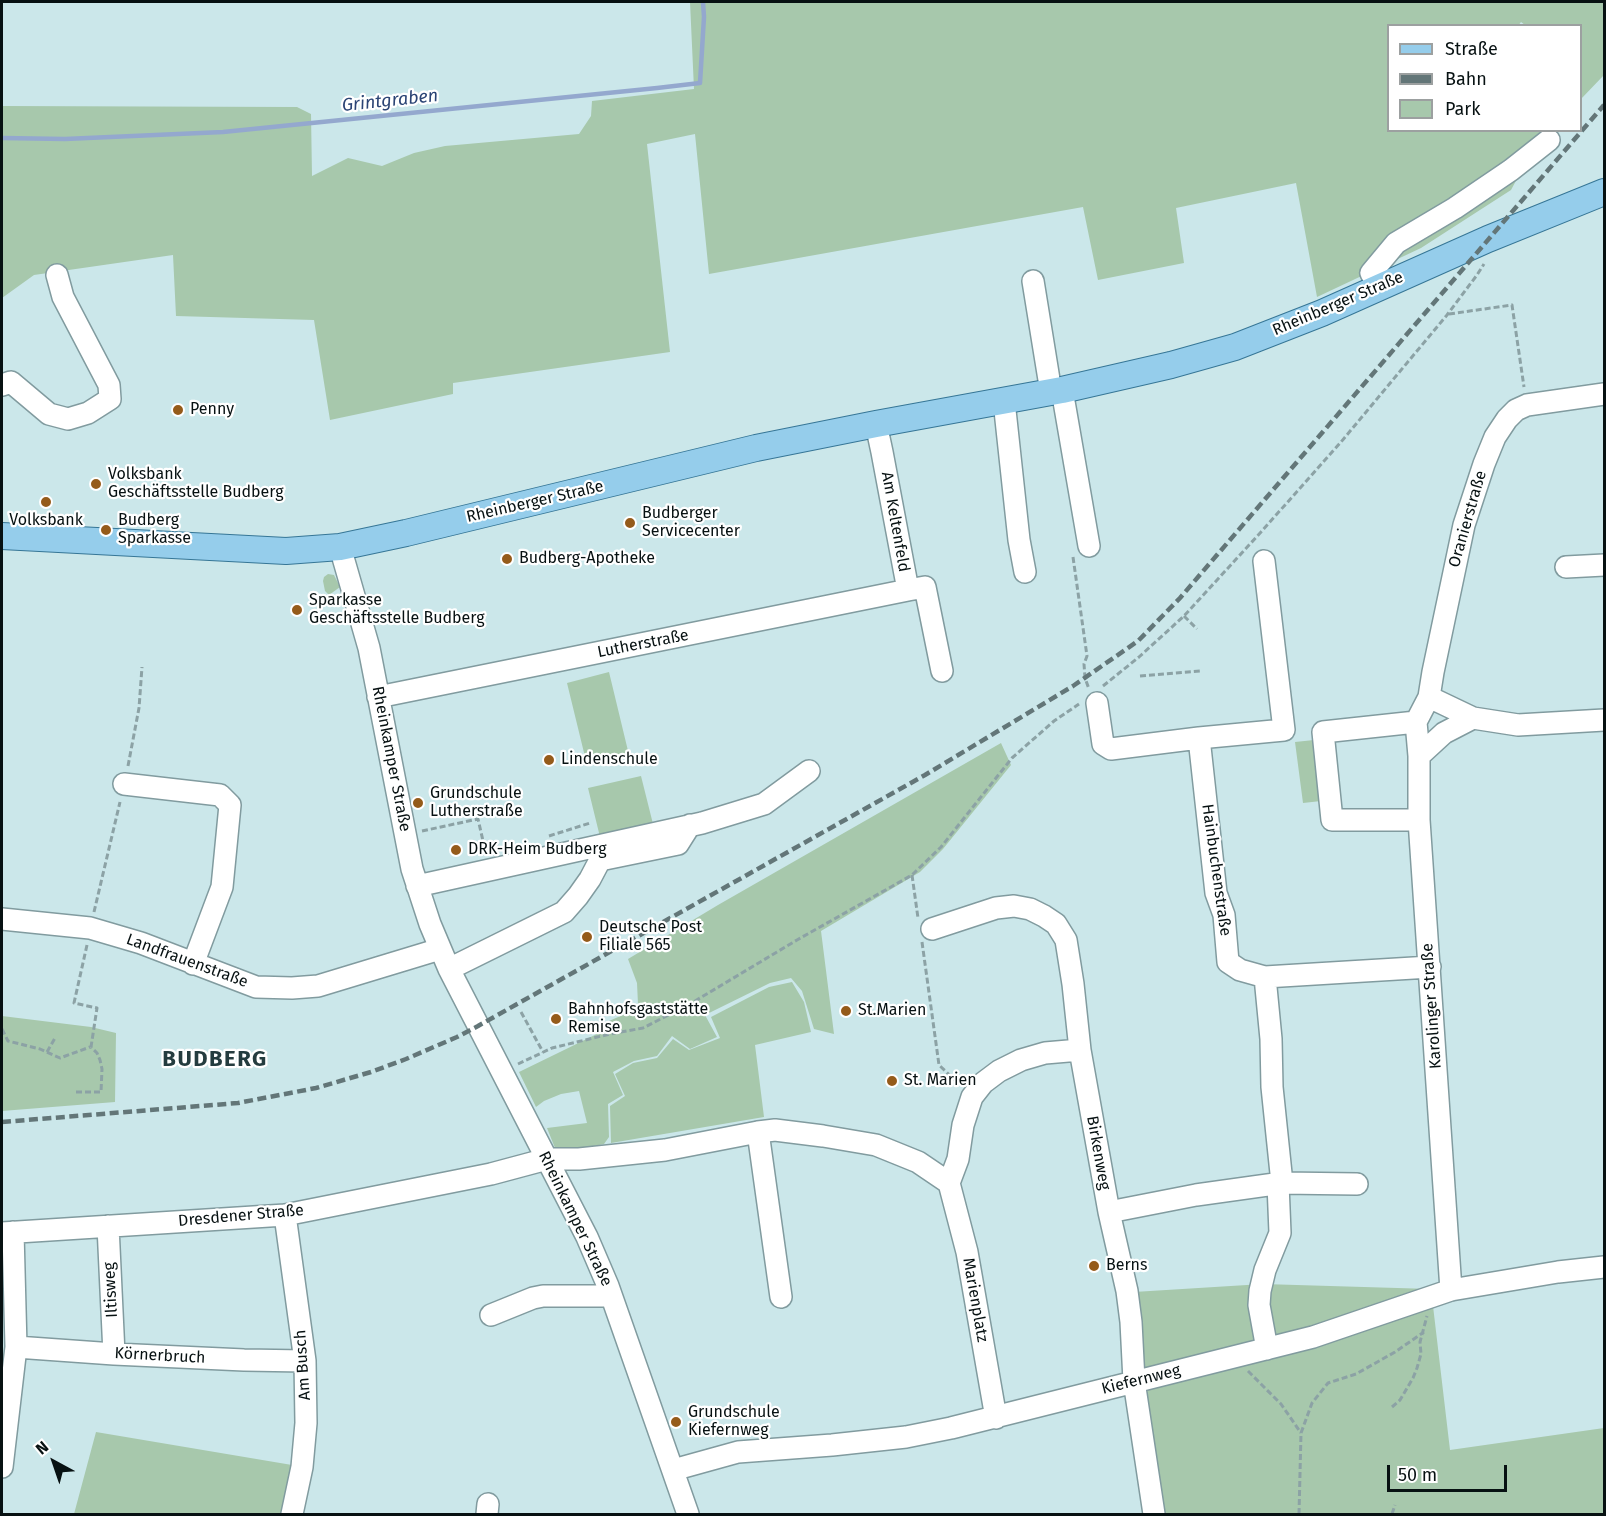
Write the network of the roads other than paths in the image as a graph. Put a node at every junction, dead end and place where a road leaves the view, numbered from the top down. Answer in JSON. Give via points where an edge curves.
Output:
{"nodes":[{"id":1,"x":1549,"y":140,"type":"dead end"},
{"id":2,"x":1605,"y":192,"type":"edge"},
{"id":3,"x":57,"y":275,"type":"dead end"},
{"id":4,"x":1033,"y":281,"type":"dead end"},
{"id":5,"x":1379,"y":287,"type":"junction"},
{"id":6,"x":2,"y":385,"type":"edge"},
{"id":7,"x":1056,"y":391,"type":"junction"},
{"id":8,"x":1605,"y":394,"type":"edge"},
{"id":9,"x":1004,"y":400,"type":"junction"},
{"id":10,"x":876,"y":424,"type":"junction"},
{"id":11,"x":2,"y":536,"type":"edge"},
{"id":12,"x":1089,"y":546,"type":"road end"},
{"id":13,"x":340,"y":547,"type":"junction"},
{"id":14,"x":1264,"y":561,"type":"dead end"},
{"id":15,"x":1605,"y":565,"type":"edge"},
{"id":16,"x":1566,"y":567,"type":"dead end"},
{"id":17,"x":1025,"y":572,"type":"dead end"},
{"id":18,"x":908,"y":590,"type":"junction"},
{"id":19,"x":942,"y":671,"type":"dead end"},
{"id":20,"x":1095,"y":695,"type":"road end"},
{"id":21,"x":378,"y":697,"type":"junction"},
{"id":22,"x":1429,"y":697,"type":"junction"},
{"id":23,"x":1473,"y":718,"type":"junction"},
{"id":24,"x":1605,"y":720,"type":"edge"},
{"id":25,"x":1416,"y":722,"type":"junction"},
{"id":26,"x":1199,"y":738,"type":"junction"},
{"id":27,"x":1419,"y":756,"type":"junction"},
{"id":28,"x":810,"y":771,"type":"dead end"},
{"id":29,"x":124,"y":784,"type":"road end"},
{"id":30,"x":1419,"y":820,"type":"junction"},
{"id":31,"x":690,"y":825,"type":"junction"},
{"id":32,"x":417,"y":886,"type":"junction"},
{"id":33,"x":2,"y":919,"type":"edge"},
{"id":34,"x":923,"y":929,"type":"road end"},
{"id":35,"x":440,"y":949,"type":"junction"},
{"id":36,"x":193,"y":964,"type":"junction"},
{"id":37,"x":1430,"y":967,"type":"junction"},
{"id":38,"x":448,"y":969,"type":"junction"},
{"id":39,"x":1265,"y":977,"type":"junction"},
{"id":40,"x":1080,"y":1050,"type":"junction"},
{"id":41,"x":758,"y":1132,"type":"junction"},
{"id":42,"x":547,"y":1159,"type":"junction"},
{"id":43,"x":949,"y":1183,"type":"junction"},
{"id":44,"x":1280,"y":1183,"type":"junction"},
{"id":45,"x":1357,"y":1184,"type":"dead end"},
{"id":46,"x":1109,"y":1212,"type":"junction"},
{"id":47,"x":285,"y":1215,"type":"junction"},
{"id":48,"x":108,"y":1226,"type":"junction"},
{"id":49,"x":7,"y":1232,"type":"edge"},
{"id":50,"x":1605,"y":1268,"type":"edge"},
{"id":51,"x":1452,"y":1290,"type":"junction"},
{"id":52,"x":611,"y":1296,"type":"junction"},
{"id":53,"x":781,"y":1297,"type":"dead end"},
{"id":54,"x":491,"y":1315,"type":"dead end"},
{"id":55,"x":16,"y":1347,"type":"junction"},
{"id":56,"x":1267,"y":1349,"type":"junction"},
{"id":57,"x":114,"y":1354,"type":"junction"},
{"id":58,"x":305,"y":1360,"type":"junction"},
{"id":59,"x":1134,"y":1381,"type":"junction"},
{"id":60,"x":996,"y":1418,"type":"junction"},
{"id":61,"x":2,"y":1467,"type":"edge"},
{"id":62,"x":673,"y":1470,"type":"junction"},
{"id":63,"x":292,"y":1515,"type":"edge"},
{"id":64,"x":688,"y":1515,"type":"edge"},
{"id":65,"x":1154,"y":1515,"type":"edge"}],
"edges":[{"from":1,"to":5,"type":"street","via":[[1455,208],[1396,243],[1371,273]]},
{"from":2,"to":5,"type":"main road","name":"Rheinberger Straße"},
{"from":3,"to":6,"type":"street","via":[[63,297],[109,385],[110,399],[88,413],[68,419],[49,414],[10,382]]},
{"from":4,"to":7,"type":"street"},
{"from":5,"to":7,"type":"main road","name":"Rheinberger Straße","via":[[1235,347]]},
{"from":7,"to":9,"type":"main road","name":"Rheinberger Straße"},
{"from":7,"to":12,"type":"street"},
{"from":8,"to":22,"type":"street","name":"Oranierstraße","via":[[1527,405],[1507,419],[1496,437],[1464,525]]},
{"from":9,"to":10,"type":"main road","name":"Rheinberger Straße"},
{"from":9,"to":17,"type":"street"},
{"from":10,"to":13,"type":"main road","name":"Rheinberger Straße","via":[[756,448]]},
{"from":10,"to":18,"type":"street","name":"Am Keltenfeld"},
{"from":11,"to":13,"type":"main road","name":"Rheinberger Straße","via":[[286,551]]},
{"from":13,"to":21,"type":"street","name":"Rheinkamper Straße","via":[[369,648]]},
{"from":14,"to":26,"type":"street","via":[[1284,730]]},
{"from":15,"to":16,"type":"street"},
{"from":18,"to":19,"type":"street","name":"Am Keltenfeld","via":[[925,586]]},
{"from":18,"to":21,"type":"street","name":"Lutherstraße"},
{"from":20,"to":26,"type":"street","via":[[1103,744],[1111,749]]},
{"from":21,"to":32,"type":"street","name":"Rheinkamper Straße"},
{"from":22,"to":23,"type":"street"},
{"from":22,"to":25,"type":"street","name":"Oranierstraße"},
{"from":23,"to":24,"type":"street","via":[[1518,725]]},
{"from":23,"to":27,"type":"street","via":[[1444,733]]},
{"from":25,"to":27,"type":"street","name":"Karolinger Straße"},
{"from":25,"to":30,"type":"street","via":[[1323,732],[1332,820]]},
{"from":26,"to":39,"type":"street","name":"Hainbuchenstraße","via":[[1216,893],[1224,915],[1228,962]]},
{"from":27,"to":30,"type":"street","name":"Karolinger Straße"},
{"from":28,"to":31,"type":"street","via":[[764,804]]},
{"from":29,"to":36,"type":"street","via":[[220,795],[230,805],[222,887]]},
{"from":30,"to":37,"type":"street","name":"Karolinger Straße"},
{"from":31,"to":32,"type":"street"},
{"from":31,"to":38,"type":"street","via":[[678,844],[600,860],[564,912]]},
{"from":32,"to":35,"type":"street","name":"Rheinkamper Straße"},
{"from":33,"to":36,"type":"street","name":"Landfrauenstraße","via":[[90,928]]},
{"from":34,"to":40,"type":"street","name":"Birkenweg","via":[[1014,906],[1030,909],[1056,924],[1066,940]]},
{"from":35,"to":36,"type":"street","name":"Landfrauenstraße","via":[[318,986],[292,988],[256,987]]},
{"from":35,"to":38,"type":"street","name":"Rheinkamper Straße"},
{"from":37,"to":39,"type":"street","name":"Hainbuchenstraße"},
{"from":37,"to":51,"type":"street","name":"Karolinger Straße"},
{"from":38,"to":42,"type":"street","name":"Rheinkamper Straße"},
{"from":39,"to":44,"type":"street"},
{"from":40,"to":43,"type":"street","via":[[1021,1060],[983,1083],[972,1096]]},
{"from":40,"to":46,"type":"street","name":"Birkenweg"},
{"from":41,"to":42,"type":"street","via":[[665,1150]]},
{"from":41,"to":43,"type":"street","via":[[775,1130],[876,1145],[918,1162]]},
{"from":41,"to":53,"type":"street"},
{"from":42,"to":47,"type":"street","name":"Dresdener Straße"},
{"from":42,"to":52,"type":"street","name":"Rheinkamper Straße","via":[[587,1237]]},
{"from":43,"to":60,"type":"street","name":"Marienplatz","via":[[967,1252]]},
{"from":44,"to":45,"type":"street"},
{"from":44,"to":46,"type":"street"},
{"from":44,"to":56,"type":"street","via":[[1280,1233],[1260,1291]]},
{"from":46,"to":59,"type":"street","name":"Birkenweg","via":[[1127,1291]]},
{"from":47,"to":48,"type":"street","name":"Dresdener Straße"},
{"from":47,"to":58,"type":"street","name":"Am Busch"},
{"from":48,"to":49,"type":"street","name":"Dresdener Straße"},
{"from":48,"to":57,"type":"street","name":"Iltisweg"},
{"from":49,"to":55,"type":"street"},
{"from":50,"to":51,"type":"street","name":"Kiefernweg"},
{"from":51,"to":56,"type":"street","name":"Kiefernweg"},
{"from":52,"to":54,"type":"street","via":[[543,1296]]},
{"from":52,"to":62,"type":"street","name":"Rheinkamper Straße"},
{"from":55,"to":57,"type":"street","name":"Körnerbruch"},
{"from":55,"to":61,"type":"street"},
{"from":56,"to":59,"type":"street","name":"Kiefernweg"},
{"from":57,"to":58,"type":"street","name":"Körnerbruch"},
{"from":58,"to":63,"type":"street","name":"Am Busch","via":[[306,1423]]},
{"from":59,"to":60,"type":"street","name":"Kiefernweg"},
{"from":59,"to":65,"type":"street","name":"Birkenweg"},
{"from":60,"to":62,"type":"street","name":"Kiefernweg","via":[[906,1437],[738,1452]]},
{"from":62,"to":64,"type":"street","name":"Rheinkamper Straße"}]}
